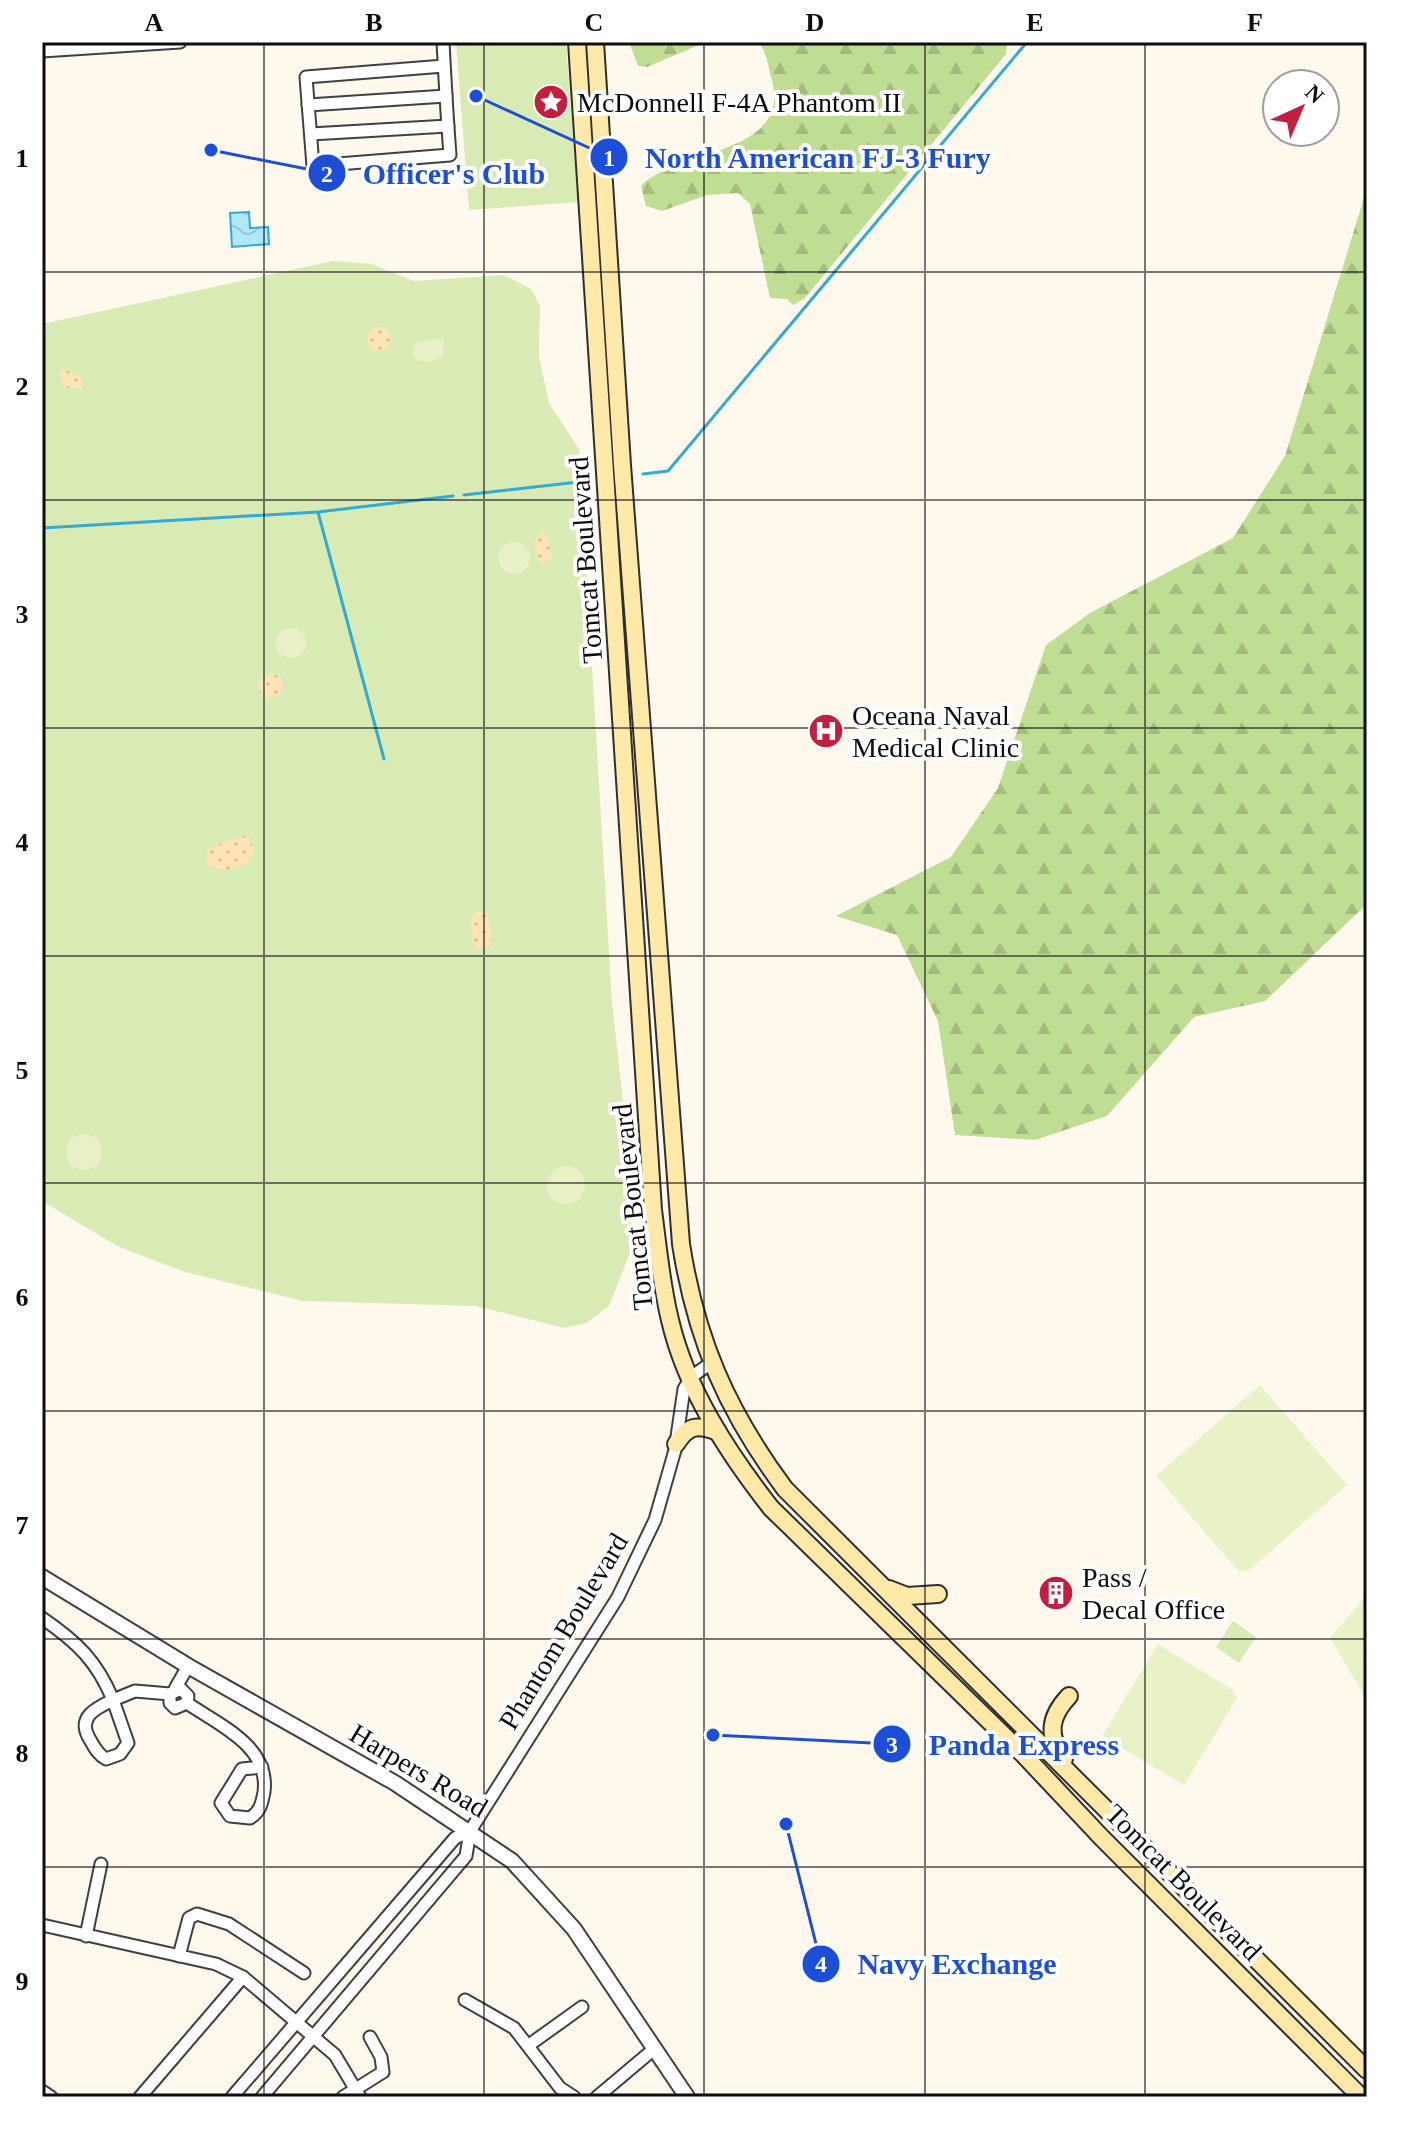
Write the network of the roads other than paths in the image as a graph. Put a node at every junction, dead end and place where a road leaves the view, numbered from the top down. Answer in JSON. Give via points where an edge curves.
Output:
{"nodes":[{"id":1,"x":180,"y":42,"type":"edge"},
{"id":2,"x":443,"y":42,"type":"edge"},
{"id":3,"x":577,"y":42,"type":"edge"},
{"id":4,"x":595,"y":42,"type":"edge"},
{"id":5,"x":42,"y":51,"type":"edge"},
{"id":6,"x":444,"y":66,"type":"junction"},
{"id":7,"x":446,"y":96,"type":"junction"},
{"id":8,"x":308,"y":105,"type":"junction"},
{"id":9,"x":448,"y":126,"type":"junction"},
{"id":10,"x":311,"y":134,"type":"junction"},
{"id":11,"x":711,"y":1363,"type":"junction"},
{"id":12,"x":691,"y":1377,"type":"junction"},
{"id":13,"x":718,"y":1432,"type":"junction"},
{"id":14,"x":676,"y":1444,"type":"junction"},
{"id":15,"x":42,"y":1577,"type":"edge"},
{"id":16,"x":881,"y":1586,"type":"junction"},
{"id":17,"x":938,"y":1594,"type":"dead end"},
{"id":18,"x":42,"y":1618,"type":"edge"},
{"id":19,"x":194,"y":1669,"type":"junction"},
{"id":20,"x":180,"y":1695,"type":"junction"},
{"id":21,"x":1069,"y":1696,"type":"dead end"},
{"id":22,"x":113,"y":1700,"type":"junction"},
{"id":23,"x":262,"y":1767,"type":"junction"},
{"id":24,"x":1092,"y":1795,"type":"junction"},
{"id":25,"x":470,"y":1831,"type":"junction"},
{"id":26,"x":101,"y":1864,"type":"dead end"},
{"id":27,"x":42,"y":1925,"type":"edge"},
{"id":28,"x":86,"y":1936,"type":"junction"},
{"id":29,"x":179,"y":1956,"type":"junction"},
{"id":30,"x":304,"y":1973,"type":"dead end"},
{"id":31,"x":243,"y":1977,"type":"junction"},
{"id":32,"x":465,"y":2000,"type":"dead end"},
{"id":33,"x":582,"y":2007,"type":"dead end"},
{"id":34,"x":297,"y":2021,"type":"junction"},
{"id":35,"x":1332,"y":2034,"type":"junction"},
{"id":36,"x":314,"y":2036,"type":"junction"},
{"id":37,"x":370,"y":2037,"type":"dead end"},
{"id":38,"x":529,"y":2045,"type":"junction"},
{"id":39,"x":654,"y":2049,"type":"junction"},
{"id":40,"x":1367,"y":2054,"type":"edge"},
{"id":41,"x":1367,"y":2070,"type":"edge"},
{"id":42,"x":42,"y":2091,"type":"edge"},
{"id":43,"x":358,"y":2093,"type":"edge"},
{"id":44,"x":1360,"y":2096,"type":"edge"},
{"id":45,"x":51,"y":2097,"type":"edge"},
{"id":46,"x":140,"y":2097,"type":"edge"},
{"id":47,"x":232,"y":2097,"type":"edge"},
{"id":48,"x":262,"y":2097,"type":"edge"},
{"id":49,"x":343,"y":2097,"type":"edge"},
{"id":50,"x":574,"y":2097,"type":"edge"},
{"id":51,"x":597,"y":2097,"type":"edge"},
{"id":52,"x":687,"y":2097,"type":"edge"}],
"edges":[{"from":1,"to":5,"type":"street"},
{"from":2,"to":6,"type":"street"},
{"from":3,"to":12,"type":"main road","name":"Tomcat Boulevard","via":[[653,1210],[670,1321]]},
{"from":4,"to":11,"type":"main road","name":"Tomcat Boulevard","via":[[681,1244],[697,1327]]},
{"from":6,"to":7,"type":"street"},
{"from":6,"to":8,"type":"street","via":[[306,77]]},
{"from":7,"to":8,"type":"street"},
{"from":7,"to":9,"type":"street"},
{"from":8,"to":10,"type":"street"},
{"from":9,"to":10,"type":"street"},
{"from":9,"to":10,"type":"street","via":[[450,155],[313,166]]},
{"from":11,"to":12,"type":"street"},
{"from":11,"to":16,"type":"main road","name":"Tomcat Boulevard","via":[[731,1409],[785,1489]]},
{"from":12,"to":13,"type":"main road","name":"Tomcat Boulevard"},
{"from":12,"to":14,"type":"street","name":"Phantom Boulevard","via":[[684,1389]]},
{"from":13,"to":14,"type":"main road","via":[[691,1427]]},
{"from":13,"to":44,"type":"main road","name":"Tomcat Boulevard","via":[[771,1508]]},
{"from":14,"to":25,"type":"street","name":"Phantom Boulevard","via":[[655,1520],[618,1597]]},
{"from":15,"to":19,"type":"street","name":"Harpers Road"},
{"from":16,"to":17,"type":"main road","via":[[907,1596]]},
{"from":16,"to":24,"type":"main road","name":"Tomcat Boulevard"},
{"from":18,"to":22,"type":"street","via":[[83,1648],[100,1669]]},
{"from":19,"to":20,"type":"street"},
{"from":19,"to":25,"type":"street","name":"Harpers Road"},
{"from":20,"to":22,"type":"street","via":[[135,1691]]},
{"from":20,"to":23,"type":"street","via":[[243,1741]]},
{"from":21,"to":24,"type":"main road","via":[[1054,1715],[1054,1746]]},
{"from":22,"to":22,"type":"street","via":[[128,1743],[120,1754],[106,1759],[84,1725],[85,1718]]},
{"from":23,"to":23,"type":"street","via":[[264,1792],[256,1814],[243,1820],[225,1813],[222,1797],[236,1774]]},
{"from":24,"to":35,"type":"main road","name":"Tomcat Boulevard"},
{"from":25,"to":34,"type":"street","name":"Phantom Boulevard","via":[[455,1838]]},
{"from":25,"to":36,"type":"street","name":"Phantom Boulevard","via":[[466,1856]]},
{"from":25,"to":39,"type":"street","name":"Harpers Road","via":[[535,1881],[574,1929]]},
{"from":26,"to":28,"type":"street"},
{"from":27,"to":28,"type":"street"},
{"from":28,"to":29,"type":"street"},
{"from":29,"to":30,"type":"street","via":[[189,1918],[197,1914],[229,1924]]},
{"from":29,"to":31,"type":"street"},
{"from":31,"to":34,"type":"street"},
{"from":31,"to":46,"type":"street"},
{"from":32,"to":38,"type":"street","via":[[507,2023]]},
{"from":33,"to":38,"type":"street"},
{"from":34,"to":36,"type":"street"},
{"from":34,"to":47,"type":"street","name":"Phantom Boulevard"},
{"from":35,"to":40,"type":"main road"},
{"from":35,"to":41,"type":"main road","name":"Tomcat Boulevard"},
{"from":36,"to":43,"type":"street","via":[[335,2055]]},
{"from":36,"to":48,"type":"street","name":"Phantom Boulevard"},
{"from":37,"to":43,"type":"street","via":[[384,2068]]},
{"from":38,"to":50,"type":"street","via":[[560,2088]]},
{"from":39,"to":51,"type":"street"},
{"from":39,"to":52,"type":"street","name":"Harpers Road"},
{"from":42,"to":45,"type":"street"},
{"from":43,"to":49,"type":"street"}]}
